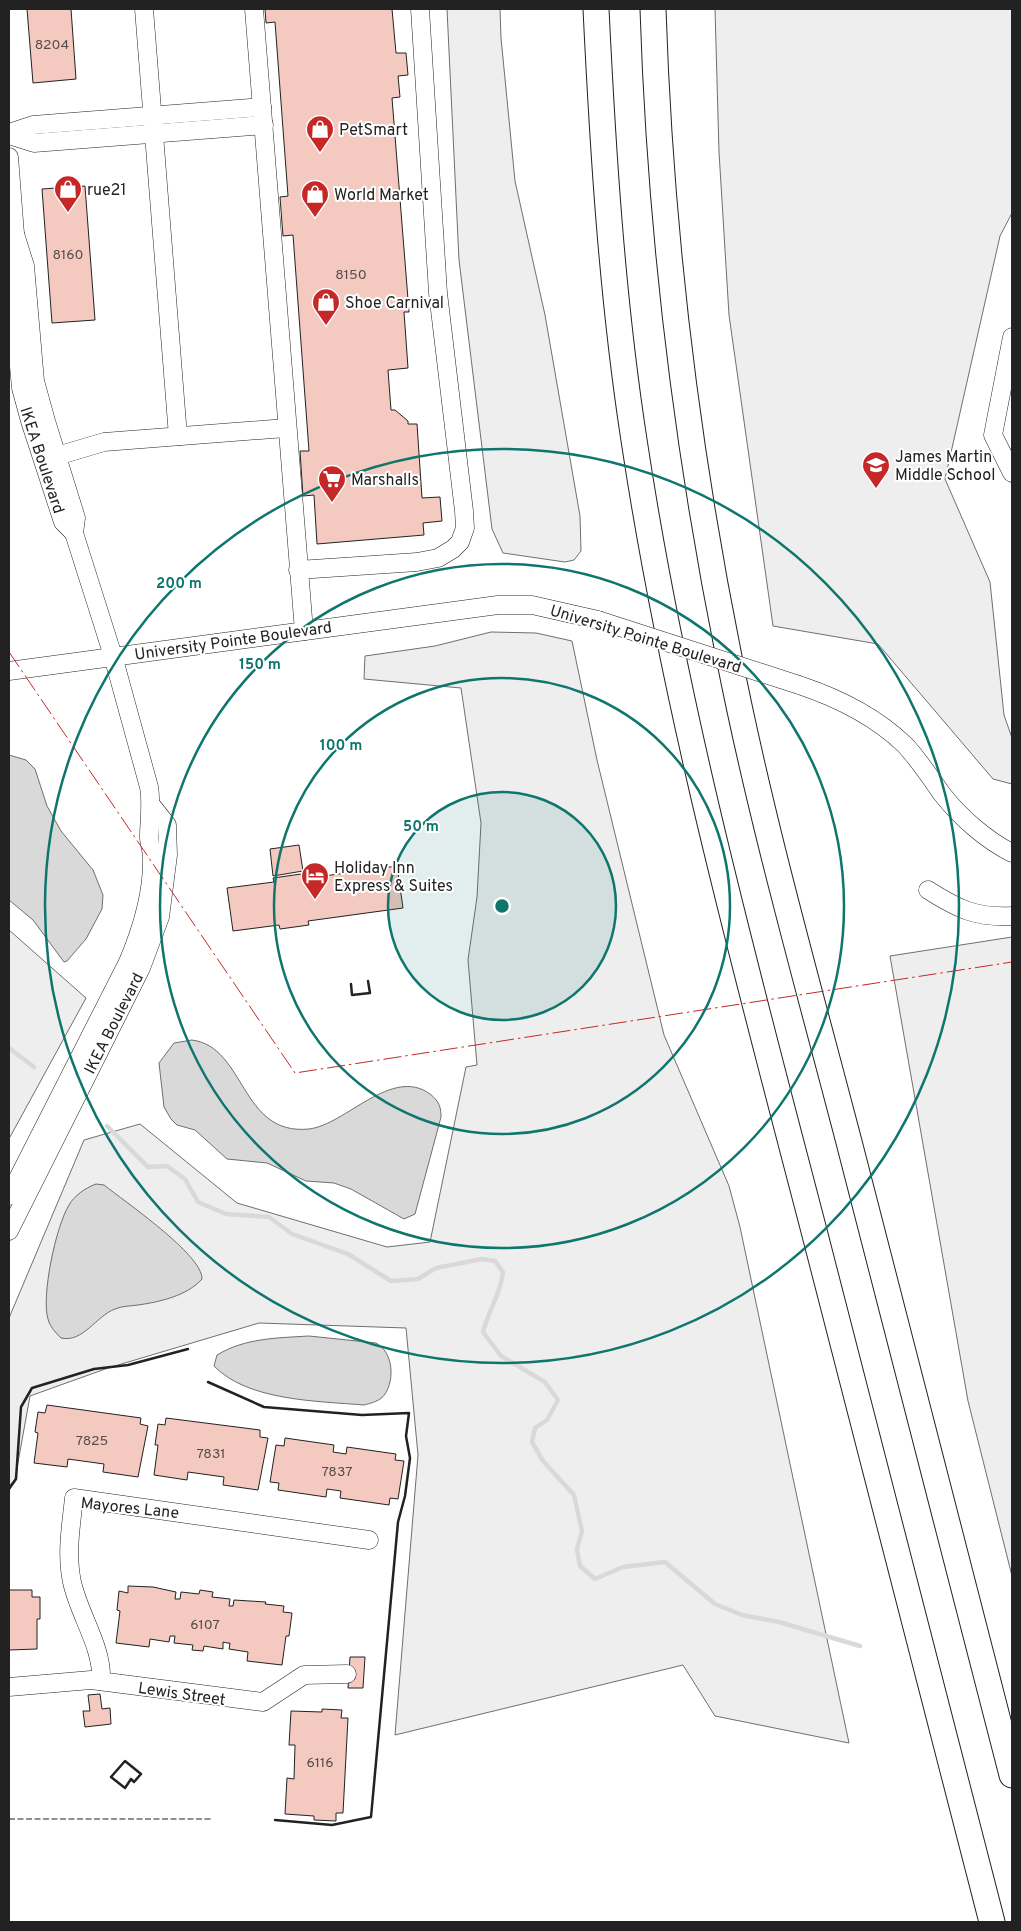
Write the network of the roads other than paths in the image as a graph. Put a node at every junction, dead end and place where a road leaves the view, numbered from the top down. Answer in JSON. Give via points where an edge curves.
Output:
{"nodes":[{"id":1,"x":144,"y":9,"type":"edge"},
{"id":2,"x":254,"y":9,"type":"edge"},
{"id":3,"x":420,"y":9,"type":"edge"},
{"id":4,"x":596,"y":9,"type":"edge"},
{"id":5,"x":653,"y":9,"type":"edge"},
{"id":6,"x":262,"y":107,"type":"junction"},
{"id":7,"x":153,"y":115,"type":"junction"},
{"id":8,"x":264,"y":125,"type":"junction"},
{"id":9,"x":9,"y":134,"type":"edge"},
{"id":10,"x":154,"y":134,"type":"junction"},
{"id":11,"x":9,"y":157,"type":"edge"},
{"id":12,"x":16,"y":234,"type":"junction"},
{"id":13,"x":1012,"y":337,"type":"edge"},
{"id":14,"x":286,"y":428,"type":"junction"},
{"id":15,"x":178,"y":436,"type":"junction"},
{"id":16,"x":56,"y":456,"type":"junction"},
{"id":17,"x":1012,"y":473,"type":"edge"},
{"id":18,"x":74,"y":533,"type":"junction"},
{"id":19,"x":298,"y":570,"type":"junction"},
{"id":20,"x":304,"y":631,"type":"junction"},
{"id":21,"x":113,"y":656,"type":"junction"},
{"id":22,"x":9,"y":670,"type":"edge"},
{"id":23,"x":152,"y":806,"type":"junction"},
{"id":24,"x":1012,"y":853,"type":"edge"},
{"id":25,"x":928,"y":890,"type":"dead end"},
{"id":26,"x":1012,"y":916,"type":"edge"},
{"id":27,"x":9,"y":1196,"type":"edge"},
{"id":28,"x":9,"y":1231,"type":"edge"},
{"id":29,"x":369,"y":1540,"type":"dead end"},
{"id":30,"x":347,"y":1674,"type":"dead end"},
{"id":31,"x":101,"y":1681,"type":"junction"},
{"id":32,"x":9,"y":1687,"type":"edge"},
{"id":33,"x":1012,"y":1775,"type":"edge"},
{"id":34,"x":992,"y":1922,"type":"edge"}],
"edges":[{"from":1,"to":7,"type":"street"},
{"from":2,"to":6,"type":"street"},
{"from":3,"to":19,"type":"street","via":[[438,293],[464,511],[464,535],[453,549],[429,560]]},
{"from":4,"to":34,"type":"highway","via":[[606,191],[629,402],[682,701],[702,796],[747,974]]},
{"from":5,"to":33,"type":"highway","via":[[671,286],[688,418],[729,660],[780,873]]},
{"from":6,"to":7,"type":"street"},
{"from":6,"to":8,"type":"street"},
{"from":7,"to":9,"type":"street","via":[[33,125]]},
{"from":7,"to":10,"type":"street"},
{"from":8,"to":10,"type":"street"},
{"from":8,"to":14,"type":"street"},
{"from":9,"to":10,"type":"street","via":[[34,143]]},
{"from":10,"to":15,"type":"street"},
{"from":11,"to":12,"type":"street","name":"IKEA Boulevard"},
{"from":12,"to":16,"type":"street","name":"IKEA Boulevard","via":[[24,259],[35,381]]},
{"from":12,"to":18,"type":"street","name":"IKEA Boulevard","via":[[10,253],[10,269],[21,388],[63,522]]},
{"from":13,"to":17,"type":"street","via":[[993,435]]},
{"from":14,"to":15,"type":"street"},
{"from":14,"to":19,"type":"street"},
{"from":15,"to":16,"type":"street","via":[[104,442]]},
{"from":16,"to":18,"type":"street","name":"IKEA Boulevard","via":[[76,518]]},
{"from":18,"to":21,"type":"street","name":"IKEA Boulevard"},
{"from":19,"to":20,"type":"street"},
{"from":20,"to":21,"type":"street","name":"University Pointe Boulevard"},
{"from":20,"to":24,"type":"street","name":"University Pointe Boulevard","bridge":true,"via":[[498,605],[532,605],[598,620],[842,702],[884,727],[914,756],[963,817]]},
{"from":21,"to":22,"type":"street","name":"University Pointe Boulevard"},
{"from":21,"to":23,"type":"street","name":"IKEA Boulevard"},
{"from":23,"to":27,"type":"street","name":"IKEA Boulevard","via":[[149,838],[151,874],[140,932],[128,962]]},
{"from":23,"to":28,"type":"street","name":"IKEA Boulevard","via":[[167,825],[168,848],[166,886],[155,934]]},
{"from":25,"to":26,"type":"street","via":[[971,913]]},
{"from":29,"to":31,"type":"street","name":"Mayores Lane","via":[[74,1498],[70,1571],[76,1598],[100,1663]]},
{"from":30,"to":31,"type":"street","name":"Lewis Street","via":[[304,1675],[263,1702]]},
{"from":31,"to":32,"type":"street","name":"Lewis Street"}]}
